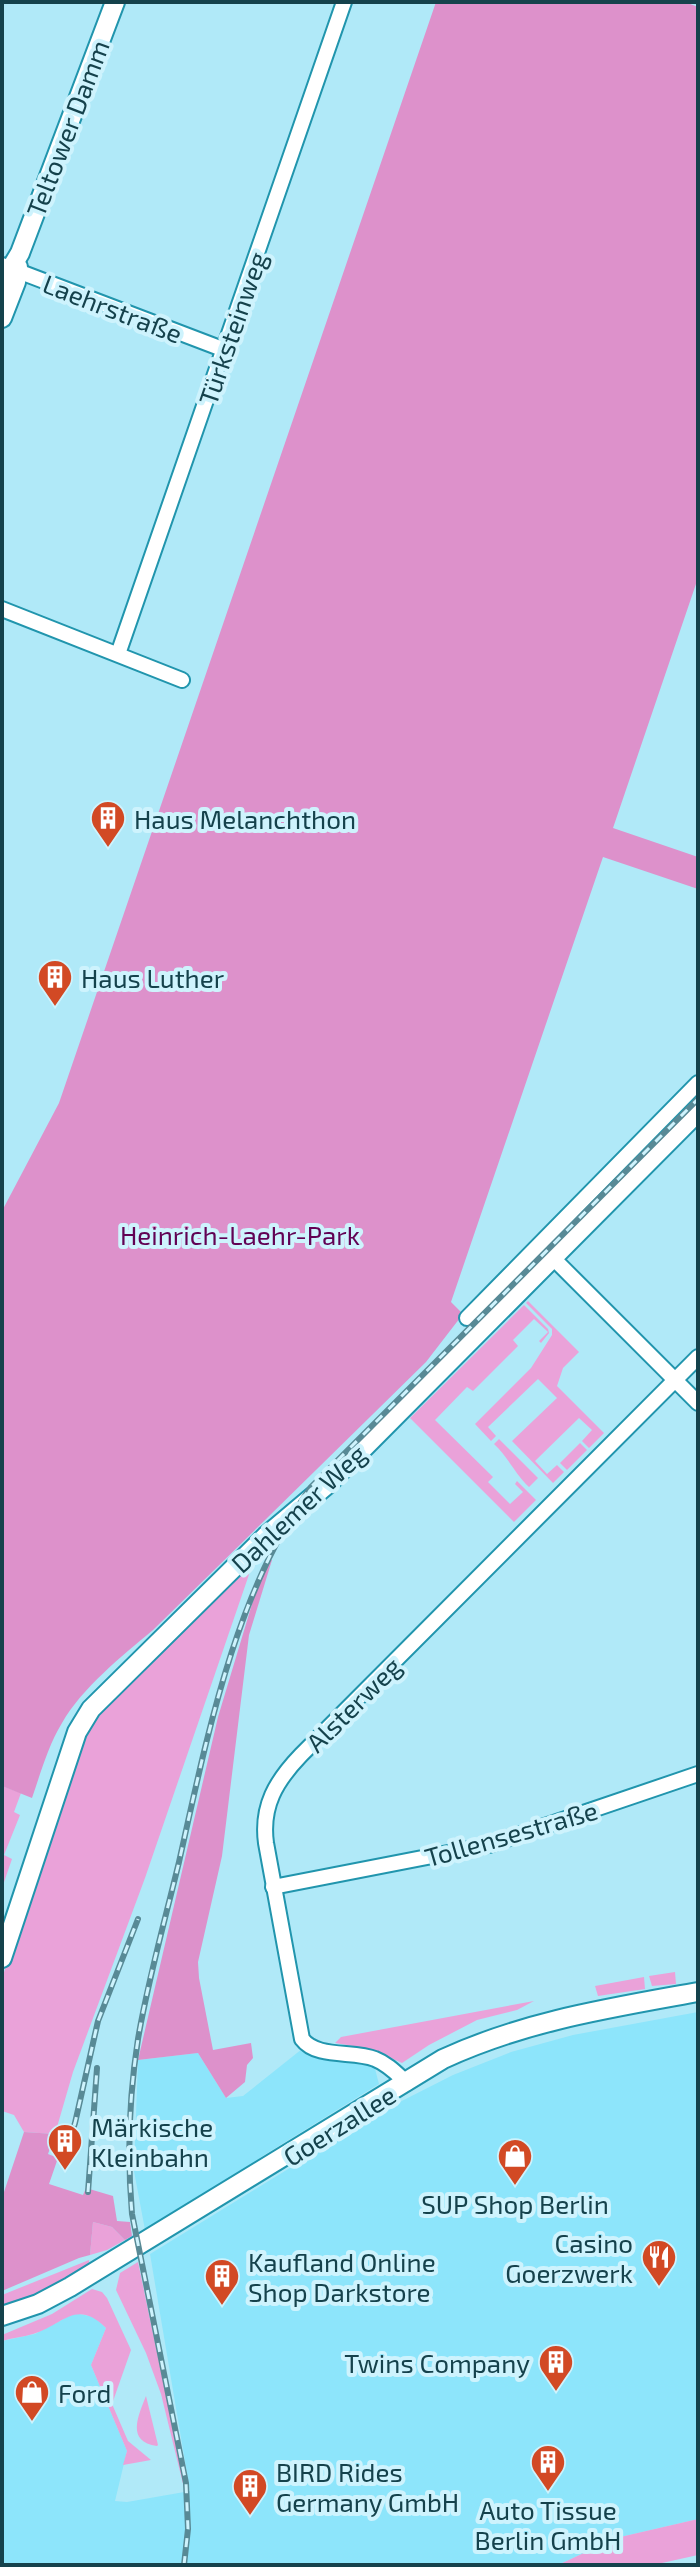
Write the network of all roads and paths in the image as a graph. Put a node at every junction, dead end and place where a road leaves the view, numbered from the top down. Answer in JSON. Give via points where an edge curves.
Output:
{"nodes":[{"id":1,"x":115,"y":2,"type":"edge"},
{"id":2,"x":344,"y":2,"type":"edge"},
{"id":3,"x":10,"y":268,"type":"edge"},
{"id":4,"x":2,"y":318,"type":"edge"},
{"id":5,"x":225,"y":350,"type":"junction"},
{"id":6,"x":2,"y":609,"type":"edge"},
{"id":7,"x":118,"y":654,"type":"junction"},
{"id":8,"x":182,"y":680,"type":"dead end"},
{"id":9,"x":696,"y":1088,"type":"edge"},
{"id":10,"x":698,"y":1112,"type":"edge"},
{"id":11,"x":629,"y":1153,"type":"junction"},
{"id":12,"x":643,"y":1167,"type":"junction"},
{"id":13,"x":561,"y":1222,"type":"junction"},
{"id":14,"x":575,"y":1236,"type":"junction"},
{"id":15,"x":553,"y":1258,"type":"junction"},
{"id":16,"x":508,"y":1290,"type":"junction"},
{"id":17,"x":467,"y":1318,"type":"dead end"},
{"id":18,"x":698,"y":1357,"type":"edge"},
{"id":19,"x":675,"y":1380,"type":"junction"},
{"id":20,"x":698,"y":1403,"type":"edge"},
{"id":21,"x":698,"y":1774,"type":"edge"},
{"id":22,"x":273,"y":1887,"type":"junction"},
{"id":23,"x":2,"y":1958,"type":"edge"},
{"id":24,"x":698,"y":1992,"type":"edge"},
{"id":25,"x":407,"y":2083,"type":"junction"},
{"id":26,"x":2,"y":2316,"type":"edge"}],
"edges":[{"from":1,"to":3,"type":"main road","name":"Teltower Damm"},
{"from":2,"to":5,"type":"street","name":"Türksteinweg"},
{"from":3,"to":4,"type":"main road","name":"Teltower Damm","via":[[16,282]]},
{"from":3,"to":5,"type":"street","name":"Laehrstraße"},
{"from":5,"to":7,"type":"street","name":"Türksteinweg"},
{"from":6,"to":7,"type":"street"},
{"from":7,"to":8,"type":"street"},
{"from":9,"to":11,"type":"street","name":"Dahlemer Weg"},
{"from":10,"to":12,"type":"main road","name":"Dahlemer Weg"},
{"from":11,"to":12,"type":"street"},
{"from":11,"to":13,"type":"street","name":"Dahlemer Weg"},
{"from":12,"to":14,"type":"main road","name":"Dahlemer Weg"},
{"from":13,"to":14,"type":"street"},
{"from":13,"to":16,"type":"street","name":"Dahlemer Weg"},
{"from":14,"to":15,"type":"main road","name":"Dahlemer Weg"},
{"from":15,"to":16,"type":"main road","name":"Dahlemer Weg"},
{"from":15,"to":19,"type":"street"},
{"from":16,"to":17,"type":"street","name":"Dahlemer Weg"},
{"from":16,"to":23,"type":"main road","name":"Dahlemer Weg","via":[[329,1483],[256,1546],[83,1721]]},
{"from":18,"to":19,"type":"street","name":"Alsterweg"},
{"from":19,"to":20,"type":"street"},
{"from":19,"to":22,"type":"street","name":"Alsterweg","via":[[284,1774],[265,1816]]},
{"from":21,"to":22,"type":"street","name":"Tollensestraße","via":[[489,1845]]},
{"from":22,"to":25,"type":"street","name":"Alsterweg","via":[[302,2039],[315,2049],[378,2060]]},
{"from":24,"to":25,"type":"main road","name":"Goerzallee","via":[[521,2028],[443,2059]]},
{"from":25,"to":26,"type":"main road","name":"Goerzallee","via":[[55,2297]]}]}
